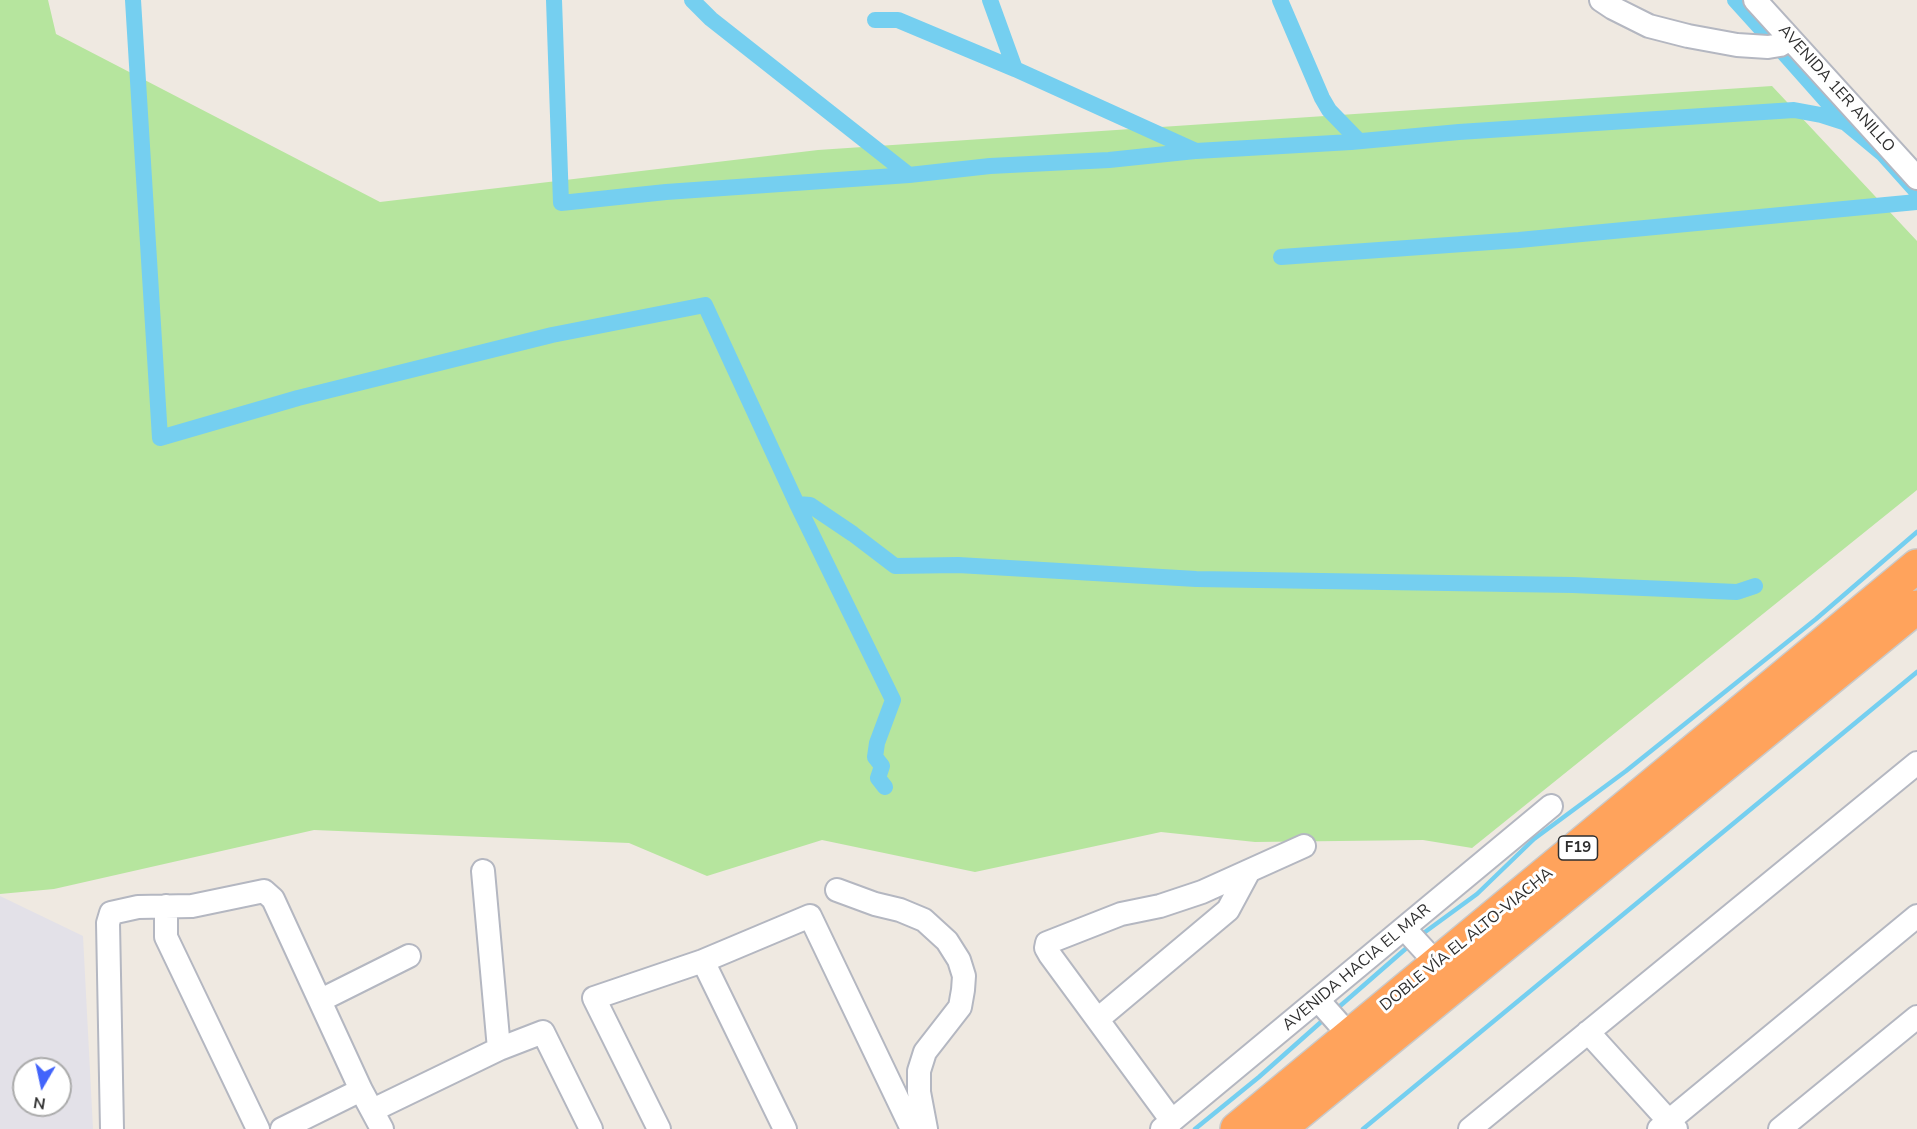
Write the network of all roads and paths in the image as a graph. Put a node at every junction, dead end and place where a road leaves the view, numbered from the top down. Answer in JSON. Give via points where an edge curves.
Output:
{"nodes":[{"id":1,"x":1601,"y":0,"type":"edge"},
{"id":2,"x":1755,"y":0,"type":"edge"},
{"id":3,"x":1790,"y":39,"type":"junction"},
{"id":4,"x":1917,"y":178,"type":"edge"},
{"id":5,"x":1917,"y":566,"type":"edge"},
{"id":6,"x":1917,"y":607,"type":"edge"},
{"id":7,"x":1917,"y":763,"type":"edge"},
{"id":8,"x":1551,"y":806,"type":"dead end"},
{"id":9,"x":1304,"y":846,"type":"dead end"},
{"id":10,"x":483,"y":871,"type":"dead end"},
{"id":11,"x":1249,"y":871,"type":"junction"},
{"id":12,"x":837,"y":890,"type":"dead end"},
{"id":13,"x":166,"y":906,"type":"junction"},
{"id":14,"x":1917,"y":916,"type":"edge"},
{"id":15,"x":1404,"y":928,"type":"junction"},
{"id":16,"x":409,"y":956,"type":"dead end"},
{"id":17,"x":703,"y":961,"type":"junction"},
{"id":18,"x":1437,"y":964,"type":"junction"},
{"id":19,"x":321,"y":1000,"type":"junction"},
{"id":20,"x":1318,"y":1000,"type":"junction"},
{"id":21,"x":1917,"y":1017,"type":"edge"},
{"id":22,"x":1098,"y":1019,"type":"junction"},
{"id":23,"x":1588,"y":1032,"type":"junction"},
{"id":24,"x":1350,"y":1036,"type":"junction"},
{"id":25,"x":499,"y":1048,"type":"junction"},
{"id":26,"x":361,"y":1090,"type":"junction"},
{"id":27,"x":378,"y":1119,"type":"edge"},
{"id":28,"x":1167,"y":1125,"type":"edge"},
{"id":29,"x":1668,"y":1126,"type":"edge"},
{"id":30,"x":112,"y":1129,"type":"edge"},
{"id":31,"x":258,"y":1129,"type":"edge"},
{"id":32,"x":282,"y":1129,"type":"edge"},
{"id":33,"x":591,"y":1129,"type":"edge"},
{"id":34,"x":660,"y":1129,"type":"edge"},
{"id":35,"x":785,"y":1129,"type":"edge"},
{"id":36,"x":912,"y":1129,"type":"edge"},
{"id":37,"x":926,"y":1129,"type":"edge"},
{"id":38,"x":1237,"y":1129,"type":"edge"},
{"id":39,"x":1279,"y":1129,"type":"edge"},
{"id":40,"x":1470,"y":1129,"type":"edge"},
{"id":41,"x":1780,"y":1129,"type":"edge"}],
"edges":[{"from":1,"to":3,"type":"street","via":[[1649,26],[1688,36],[1768,47]]},
{"from":2,"to":3,"type":"street","name":"AVENIDA 1ER ANILLO"},
{"from":3,"to":4,"type":"street","name":"AVENIDA 1ER ANILLO"},
{"from":5,"to":18,"type":"highway","name":"DOBLE VÍA EL ALTO-VIACHA","number":"F19"},
{"from":6,"to":39,"type":"highway","name":"DOBLE VÍA EL ALTO-VIACHA","number":"F19"},
{"from":7,"to":23,"type":"street"},
{"from":8,"to":15,"type":"street","name":"AVENIDA HACIA EL MAR"},
{"from":9,"to":11,"type":"street"},
{"from":10,"to":25,"type":"street"},
{"from":11,"to":22,"type":"street","via":[[1228,910]]},
{"from":11,"to":22,"type":"street","via":[[1202,892],[1121,914],[1047,943],[1050,955]]},
{"from":12,"to":37,"type":"street","via":[[924,920],[947,941],[964,976],[960,1007],[926,1053],[919,1071]]},
{"from":13,"to":19,"type":"street","via":[[192,906],[264,891],[273,899]]},
{"from":13,"to":30,"type":"street","via":[[111,913],[108,922]]},
{"from":13,"to":31,"type":"street","via":[[166,937]]},
{"from":14,"to":29,"type":"street"},
{"from":15,"to":18,"type":"street"},
{"from":15,"to":20,"type":"street","name":"AVENIDA HACIA EL MAR"},
{"from":16,"to":19,"type":"street"},
{"from":17,"to":34,"type":"street","via":[[594,998]]},
{"from":17,"to":35,"type":"street"},
{"from":17,"to":36,"type":"street","via":[[810,916]]},
{"from":18,"to":24,"type":"highway","name":"DOBLE VÍA EL ALTO-VIACHA","number":"F19"},
{"from":19,"to":26,"type":"street"},
{"from":20,"to":24,"type":"street"},
{"from":20,"to":28,"type":"street","name":"AVENIDA HACIA EL MAR"},
{"from":21,"to":41,"type":"street"},
{"from":22,"to":28,"type":"street"},
{"from":23,"to":29,"type":"street"},
{"from":23,"to":40,"type":"street"},
{"from":24,"to":38,"type":"highway","name":"DOBLE VÍA EL ALTO-VIACHA","number":"F19"},
{"from":25,"to":27,"type":"street"},
{"from":25,"to":33,"type":"street","via":[[543,1032]]},
{"from":26,"to":27,"type":"street"},
{"from":26,"to":32,"type":"street"}]}
